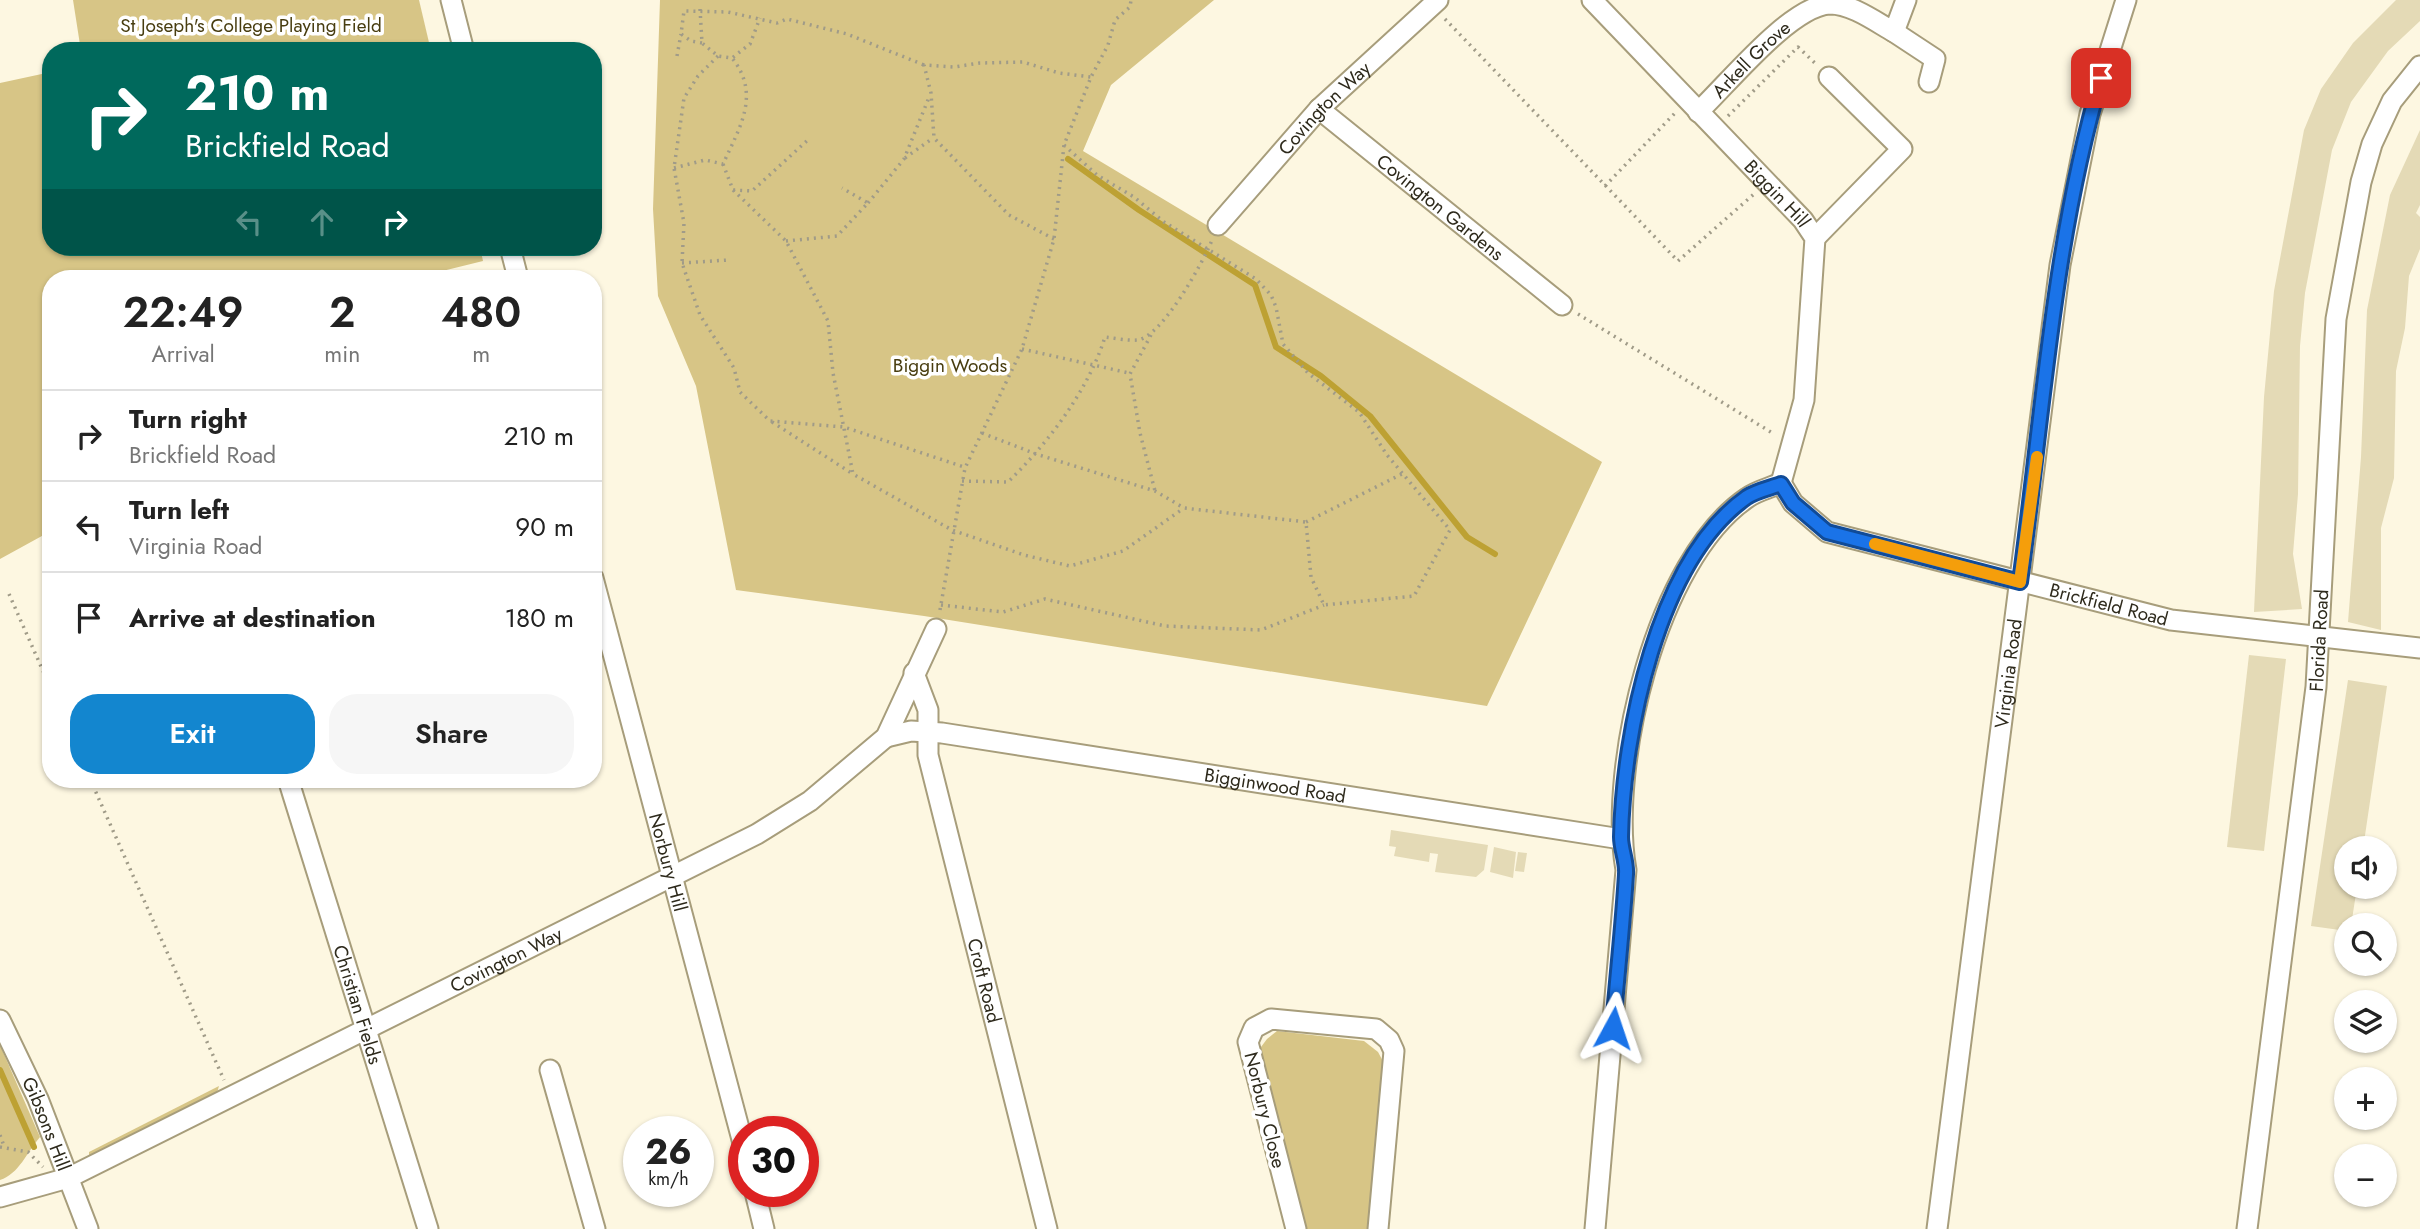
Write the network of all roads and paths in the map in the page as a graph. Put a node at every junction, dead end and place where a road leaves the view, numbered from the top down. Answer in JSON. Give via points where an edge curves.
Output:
{"nodes":[{"id":1,"x":451,"y":0,"type":"edge"},
{"id":2,"x":1131,"y":0,"type":"edge"},
{"id":3,"x":1592,"y":0,"type":"edge"},
{"id":4,"x":1906,"y":0,"type":"edge"},
{"id":5,"x":2126,"y":0,"type":"edge"},
{"id":6,"x":1435,"y":2,"type":"edge"},
{"id":7,"x":700,"y":9,"type":"junction"},
{"id":8,"x":760,"y":18,"type":"junction"},
{"id":9,"x":1894,"y":32,"type":"junction"},
{"id":10,"x":681,"y":34,"type":"junction"},
{"id":11,"x":462,"y":42,"type":"edge"},
{"id":12,"x":702,"y":43,"type":"junction"},
{"id":13,"x":677,"y":56,"type":"dead end"},
{"id":14,"x":718,"y":56,"type":"junction"},
{"id":15,"x":732,"y":58,"type":"junction"},
{"id":16,"x":924,"y":65,"type":"junction"},
{"id":17,"x":2420,"y":66,"type":"edge"},
{"id":18,"x":1091,"y":77,"type":"junction"},
{"id":19,"x":1829,"y":77,"type":"joint"},
{"id":20,"x":1929,"y":82,"type":"dead end"},
{"id":21,"x":931,"y":93,"type":"junction"},
{"id":22,"x":1693,"y":106,"type":"junction"},
{"id":23,"x":1319,"y":109,"type":"junction"},
{"id":24,"x":1715,"y":129,"type":"junction"},
{"id":25,"x":810,"y":138,"type":"dead end"},
{"id":26,"x":934,"y":138,"type":"junction"},
{"id":27,"x":1064,"y":145,"type":"junction"},
{"id":28,"x":904,"y":159,"type":"junction"},
{"id":29,"x":723,"y":164,"type":"junction"},
{"id":30,"x":674,"y":168,"type":"junction"},
{"id":31,"x":1766,"y":183,"type":"junction"},
{"id":32,"x":1605,"y":186,"type":"junction"},
{"id":33,"x":842,"y":188,"type":"dead end"},
{"id":34,"x":733,"y":190,"type":"junction"},
{"id":35,"x":868,"y":203,"type":"junction"},
{"id":36,"x":1218,"y":225,"type":"joint"},
{"id":37,"x":1815,"y":238,"type":"junction"},
{"id":38,"x":1054,"y":239,"type":"junction"},
{"id":39,"x":786,"y":241,"type":"junction"},
{"id":40,"x":1209,"y":249,"type":"junction"},
{"id":41,"x":728,"y":260,"type":"dead end"},
{"id":42,"x":682,"y":263,"type":"junction"},
{"id":43,"x":1562,"y":305,"type":"joint"},
{"id":44,"x":1152,"y":334,"type":"junction"},
{"id":45,"x":1022,"y":349,"type":"junction"},
{"id":46,"x":1096,"y":364,"type":"junction"},
{"id":47,"x":1129,"y":374,"type":"junction"},
{"id":48,"x":770,"y":421,"type":"junction"},
{"id":49,"x":844,"y":427,"type":"junction"},
{"id":50,"x":982,"y":433,"type":"junction"},
{"id":51,"x":1794,"y":446,"type":"junction"},
{"id":52,"x":1037,"y":454,"type":"junction"},
{"id":53,"x":965,"y":468,"type":"junction"},
{"id":54,"x":1404,"y":473,"type":"junction"},
{"id":55,"x":853,"y":474,"type":"junction"},
{"id":56,"x":962,"y":481,"type":"junction"},
{"id":57,"x":1781,"y":484,"type":"junction"},
{"id":58,"x":1155,"y":491,"type":"junction"},
{"id":59,"x":1184,"y":508,"type":"junction"},
{"id":60,"x":1306,"y":522,"type":"junction"},
{"id":61,"x":952,"y":530,"type":"junction"},
{"id":62,"x":2020,"y":582,"type":"junction"},
{"id":63,"x":9,"y":594,"type":"dead end"},
{"id":64,"x":941,"y":605,"type":"junction"},
{"id":65,"x":1324,"y":605,"type":"junction"},
{"id":66,"x":602,"y":611,"type":"edge"},
{"id":67,"x":937,"y":625,"type":"joint"},
{"id":68,"x":2321,"y":636,"type":"junction"},
{"id":69,"x":2420,"y":648,"type":"edge"},
{"id":70,"x":42,"y":669,"type":"edge"},
{"id":71,"x":914,"y":673,"type":"junction"},
{"id":72,"x":928,"y":732,"type":"junction"},
{"id":73,"x":886,"y":737,"type":"junction"},
{"id":74,"x":94,"y":788,"type":"edge"},
{"id":75,"x":291,"y":788,"type":"edge"},
{"id":76,"x":1621,"y":839,"type":"junction"},
{"id":77,"x":673,"y":875,"type":"junction"},
{"id":78,"x":0,"y":1020,"type":"edge"},
{"id":79,"x":365,"y":1028,"type":"junction"},
{"id":80,"x":550,"y":1070,"type":"dead end"},
{"id":81,"x":231,"y":1094,"type":"junction"},
{"id":82,"x":736,"y":1116,"type":"edge"},
{"id":83,"x":0,"y":1135,"type":"edge"},
{"id":84,"x":2,"y":1147,"type":"edge"},
{"id":85,"x":39,"y":1163,"type":"dead end"},
{"id":86,"x":68,"y":1178,"type":"junction"},
{"id":87,"x":0,"y":1196,"type":"edge"},
{"id":88,"x":759,"y":1207,"type":"edge"},
{"id":89,"x":88,"y":1229,"type":"edge"},
{"id":90,"x":428,"y":1229,"type":"edge"},
{"id":91,"x":595,"y":1229,"type":"edge"},
{"id":92,"x":764,"y":1229,"type":"edge"},
{"id":93,"x":1047,"y":1229,"type":"edge"},
{"id":94,"x":1296,"y":1229,"type":"edge"},
{"id":95,"x":1378,"y":1229,"type":"edge"},
{"id":96,"x":1595,"y":1229,"type":"edge"},
{"id":97,"x":1937,"y":1229,"type":"edge"},
{"id":98,"x":2247,"y":1229,"type":"edge"}],
"edges":[{"from":1,"to":11,"type":"street"},
{"from":2,"to":18,"type":"path","via":[[1130,7],[1115,20]]},
{"from":3,"to":22,"type":"street","name":"Biggin Hill"},
{"from":4,"to":9,"type":"street"},
{"from":5,"to":62,"type":"street","name":"Virginia Road","via":[[2090,114],[2074,188]]},
{"from":6,"to":23,"type":"street","name":"Covington Way"},
{"from":6,"to":32,"type":"path"},
{"from":7,"to":8,"type":"path"},
{"from":7,"to":10,"type":"path","via":[[684,11]]},
{"from":7,"to":12,"type":"path"},
{"from":8,"to":15,"type":"path","via":[[750,44]]},
{"from":8,"to":16,"type":"path","via":[[777,23],[787,19],[847,34]]},
{"from":9,"to":20,"type":"street","name":"Arkell Grove","via":[[1936,60]]},
{"from":9,"to":22,"type":"street","name":"Arkell Grove","via":[[1843,6],[1814,8],[1781,30]]},
{"from":10,"to":12,"type":"path"},
{"from":10,"to":13,"type":"path"},
{"from":12,"to":14,"type":"path"},
{"from":14,"to":15,"type":"path"},
{"from":14,"to":30,"type":"path","via":[[684,98]]},
{"from":15,"to":29,"type":"path","via":[[744,73],[748,94]]},
{"from":16,"to":18,"type":"path","via":[[1023,62]]},
{"from":16,"to":21,"type":"path"},
{"from":17,"to":68,"type":"street","name":"Florida Road","via":[[2382,120],[2353,221],[2333,358]]},
{"from":18,"to":27,"type":"path"},
{"from":19,"to":24,"type":"path","via":[[1798,47]]},
{"from":19,"to":37,"type":"street","via":[[1902,149]]},
{"from":21,"to":26,"type":"path"},
{"from":21,"to":28,"type":"path"},
{"from":22,"to":24,"type":"street","name":"Biggin Hill"},
{"from":22,"to":32,"type":"path"},
{"from":23,"to":36,"type":"street","name":"Covington Way"},
{"from":23,"to":43,"type":"street","name":"Covington Gardens"},
{"from":24,"to":31,"type":"street","name":"Biggin Hill"},
{"from":25,"to":34,"type":"path","via":[[752,191]]},
{"from":26,"to":28,"type":"path"},
{"from":26,"to":38,"type":"path","via":[[1009,215]]},
{"from":27,"to":38,"type":"path"},
{"from":27,"to":40,"type":"path","via":[[1097,175]]},
{"from":28,"to":35,"type":"path"},
{"from":29,"to":30,"type":"path","via":[[705,160]]},
{"from":29,"to":34,"type":"path"},
{"from":30,"to":42,"type":"path","via":[[684,223]]},
{"from":31,"to":32,"type":"path","via":[[1678,261]]},
{"from":31,"to":37,"type":"street","name":"Biggin Hill"},
{"from":33,"to":35,"type":"path"},
{"from":34,"to":39,"type":"path"},
{"from":35,"to":39,"type":"path","via":[[837,236]]},
{"from":36,"to":40,"type":"path"},
{"from":37,"to":51,"type":"street","name":"Biggin Hill","via":[[1804,400]]},
{"from":38,"to":45,"type":"path"},
{"from":39,"to":49,"type":"path","via":[[828,321]]},
{"from":40,"to":44,"type":"path"},
{"from":40,"to":54,"type":"path","via":[[1256,279],[1271,295],[1283,344],[1308,373],[1359,412]]},
{"from":41,"to":42,"type":"path"},
{"from":42,"to":48,"type":"path","via":[[700,315],[734,368],[740,392]]},
{"from":43,"to":51,"type":"path"},
{"from":44,"to":46,"type":"path","via":[[1138,340],[1105,337]]},
{"from":44,"to":47,"type":"path"},
{"from":45,"to":46,"type":"path"},
{"from":45,"to":50,"type":"path"},
{"from":46,"to":47,"type":"path"},
{"from":46,"to":52,"type":"path"},
{"from":47,"to":58,"type":"path"},
{"from":48,"to":49,"type":"path"},
{"from":48,"to":55,"type":"path"},
{"from":49,"to":53,"type":"path"},
{"from":49,"to":55,"type":"path"},
{"from":50,"to":52,"type":"path"},
{"from":50,"to":53,"type":"path"},
{"from":51,"to":57,"type":"street","name":"Biggin Hill"},
{"from":52,"to":56,"type":"path","via":[[1008,482]]},
{"from":52,"to":58,"type":"path"},
{"from":53,"to":56,"type":"path"},
{"from":54,"to":60,"type":"path"},
{"from":54,"to":65,"type":"path","via":[[1450,530],[1414,596]]},
{"from":55,"to":61,"type":"path"},
{"from":56,"to":61,"type":"path"},
{"from":57,"to":62,"type":"street","name":"Brickfield Road","via":[[1793,503],[1827,532]]},
{"from":57,"to":76,"type":"street","via":[[1749,496],[1731,510],[1694,559],[1669,604],[1639,692]]},
{"from":58,"to":59,"type":"path"},
{"from":59,"to":60,"type":"path"},
{"from":59,"to":61,"type":"path","via":[[1123,551],[1070,566]]},
{"from":60,"to":65,"type":"path","via":[[1311,578]]},
{"from":61,"to":64,"type":"path"},
{"from":62,"to":68,"type":"street","name":"Brickfield Road","via":[[2171,620]]},
{"from":62,"to":97,"type":"street","name":"Virginia Road"},
{"from":63,"to":70,"type":"path"},
{"from":64,"to":65,"type":"path","via":[[1003,612],[1045,599],[1166,626],[1261,630]]},
{"from":64,"to":67,"type":"path"},
{"from":66,"to":77,"type":"street","name":"Norbury Hill"},
{"from":67,"to":71,"type":"street","name":"Covington Way"},
{"from":68,"to":69,"type":"street","name":"Brickfield Road"},
{"from":68,"to":98,"type":"street","name":"Florida Road"},
{"from":71,"to":72,"type":"street","name":"Croft Road","via":[[928,710]]},
{"from":71,"to":73,"type":"street","name":"Covington Way"},
{"from":72,"to":73,"type":"street","name":"Bigginwood Road","via":[[912,730]]},
{"from":72,"to":76,"type":"street","name":"Bigginwood Road"},
{"from":72,"to":93,"type":"street","name":"Croft Road","via":[[928,755]]},
{"from":73,"to":77,"type":"street","name":"Covington Way","via":[[800,807],[757,834]]},
{"from":74,"to":81,"type":"path"},
{"from":75,"to":79,"type":"street","name":"Christian Fields"},
{"from":76,"to":96,"type":"street","via":[[1626,870]]},
{"from":77,"to":79,"type":"street","name":"Covington Way"},
{"from":77,"to":82,"type":"street","name":"Norbury Hill"},
{"from":78,"to":86,"type":"street","name":"Gibsons Hill","via":[[38,1099]]},
{"from":79,"to":81,"type":"street","name":"Covington Way"},
{"from":79,"to":90,"type":"street","name":"Christian Fields"},
{"from":80,"to":91,"type":"street"},
{"from":81,"to":86,"type":"street","name":"Covington Way"},
{"from":83,"to":84,"type":"path"},
{"from":84,"to":85,"type":"path","via":[[28,1152]]},
{"from":86,"to":87,"type":"street","name":"Covington Way"},
{"from":86,"to":89,"type":"street","name":"Gibsons Hill"},
{"from":88,"to":92,"type":"street"},
{"from":94,"to":95,"type":"street","name":"Norbury Close","via":[[1248,1042],[1254,1028],[1271,1019],[1376,1029],[1389,1040],[1394,1051]]}]}
